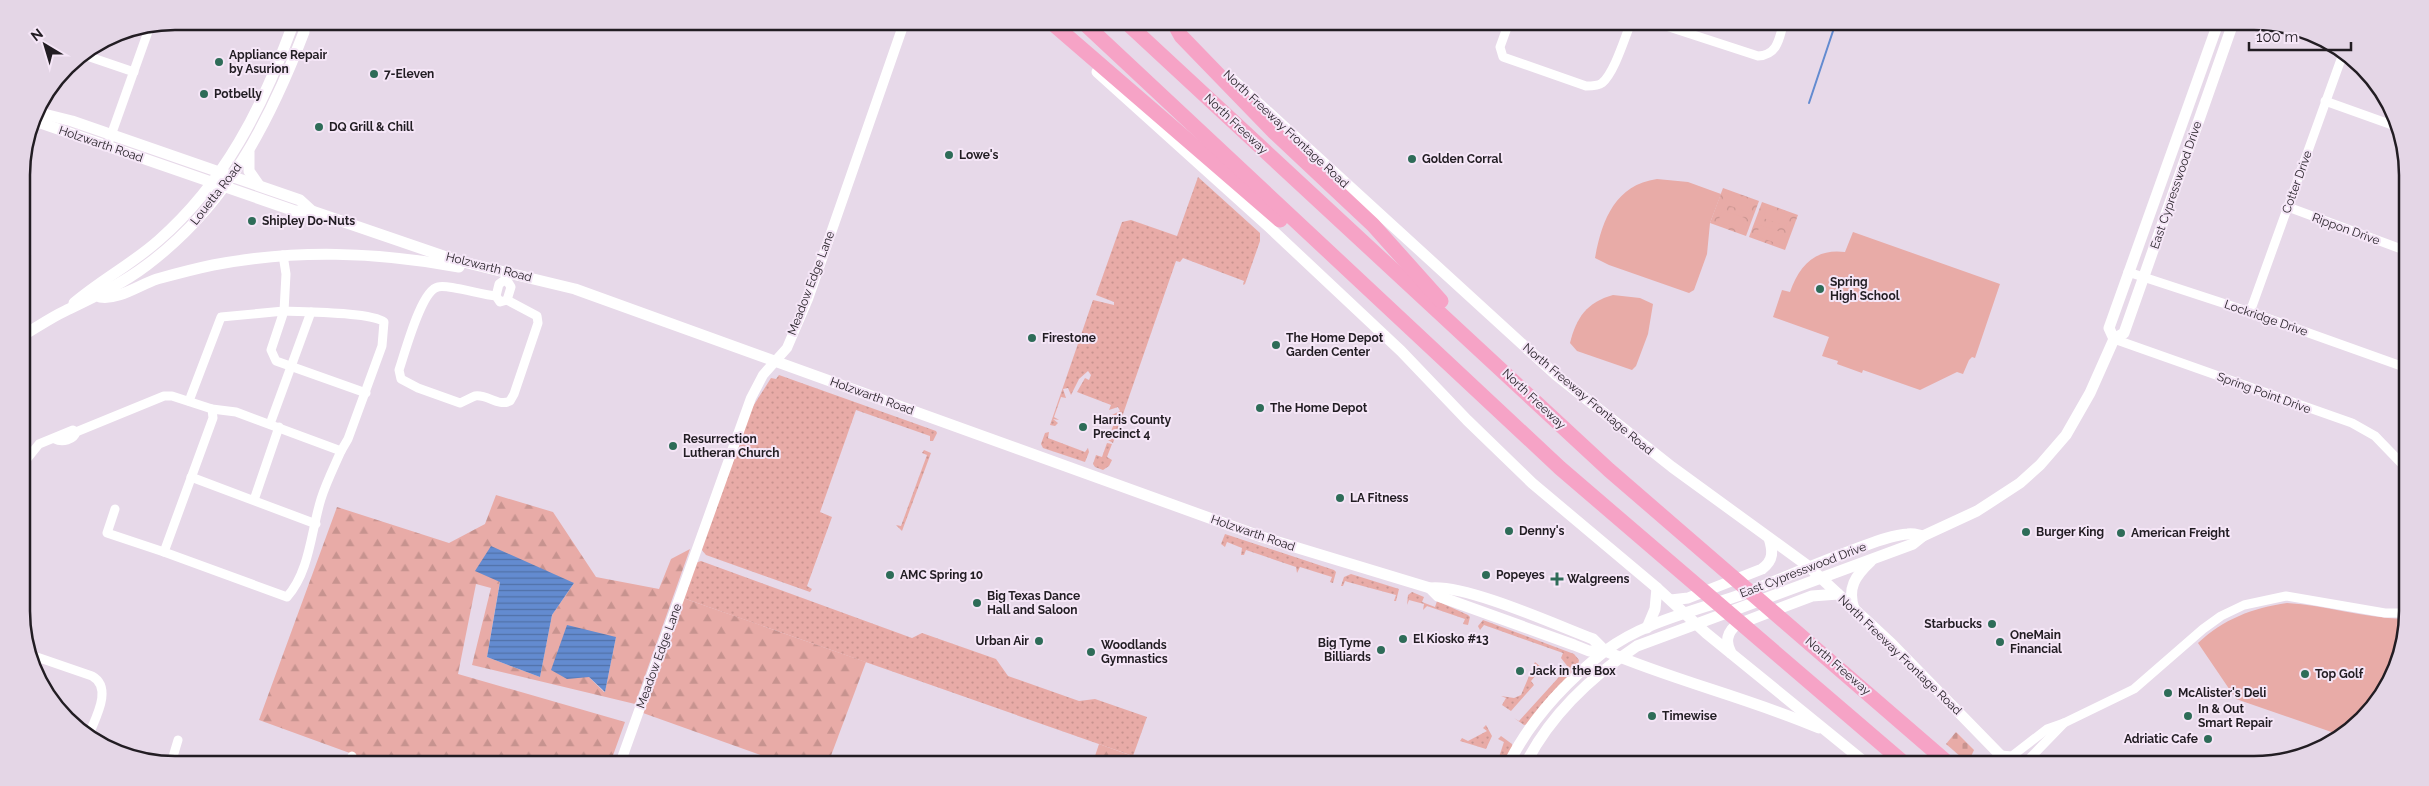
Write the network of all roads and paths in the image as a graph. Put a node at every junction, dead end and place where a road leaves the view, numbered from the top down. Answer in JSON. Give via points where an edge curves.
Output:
{"nodes":[{"id":1,"x":291,"y":30,"type":"edge"},
{"id":2,"x":304,"y":30,"type":"edge"},
{"id":3,"x":902,"y":30,"type":"edge"},
{"id":4,"x":1052,"y":30,"type":"edge"},
{"id":5,"x":1059,"y":30,"type":"edge"},
{"id":6,"x":1091,"y":30,"type":"edge"},
{"id":7,"x":1134,"y":30,"type":"edge"},
{"id":8,"x":1178,"y":30,"type":"edge"},
{"id":9,"x":1180,"y":30,"type":"edge"},
{"id":10,"x":1506,"y":30,"type":"edge"},
{"id":11,"x":1628,"y":30,"type":"edge"},
{"id":12,"x":1678,"y":30,"type":"edge"},
{"id":13,"x":1782,"y":30,"type":"edge"},
{"id":14,"x":2216,"y":30,"type":"edge"},
{"id":15,"x":2231,"y":30,"type":"edge"},
{"id":16,"x":148,"y":33,"type":"edge"},
{"id":17,"x":2209,"y":50,"type":"junction"},
{"id":18,"x":2223,"y":52,"type":"junction"},
{"id":19,"x":91,"y":57,"type":"edge"},
{"id":20,"x":2341,"y":59,"type":"edge"},
{"id":21,"x":134,"y":72,"type":"junction"},
{"id":22,"x":2325,"y":101,"type":"junction"},
{"id":23,"x":44,"y":114,"type":"edge"},
{"id":24,"x":40,"y":123,"type":"edge"},
{"id":25,"x":2389,"y":124,"type":"edge"},
{"id":26,"x":112,"y":134,"type":"junction"},
{"id":27,"x":107,"y":146,"type":"junction"},
{"id":28,"x":250,"y":149,"type":"junction"},
{"id":29,"x":2169,"y":160,"type":"junction"},
{"id":30,"x":2183,"y":166,"type":"junction"},
{"id":31,"x":221,"y":172,"type":"junction"},
{"id":32,"x":187,"y":173,"type":"junction"},
{"id":33,"x":233,"y":176,"type":"junction"},
{"id":34,"x":213,"y":182,"type":"junction"},
{"id":35,"x":258,"y":184,"type":"junction"},
{"id":36,"x":225,"y":186,"type":"junction"},
{"id":37,"x":194,"y":205,"type":"junction"},
{"id":38,"x":2288,"y":207,"type":"junction"},
{"id":39,"x":312,"y":211,"type":"junction"},
{"id":40,"x":2399,"y":248,"type":"edge"},
{"id":41,"x":284,"y":255,"type":"junction"},
{"id":42,"x":486,"y":267,"type":"junction"},
{"id":43,"x":2128,"y":272,"type":"junction"},
{"id":44,"x":507,"y":275,"type":"junction"},
{"id":45,"x":2144,"y":277,"type":"junction"},
{"id":46,"x":98,"y":296,"type":"junction"},
{"id":47,"x":496,"y":296,"type":"junction"},
{"id":48,"x":507,"y":300,"type":"junction"},
{"id":49,"x":284,"y":310,"type":"junction"},
{"id":50,"x":64,"y":312,"type":"junction"},
{"id":51,"x":310,"y":312,"type":"junction"},
{"id":52,"x":2250,"y":312,"type":"junction"},
{"id":53,"x":30,"y":331,"type":"edge"},
{"id":54,"x":2114,"y":339,"type":"junction"},
{"id":55,"x":1436,"y":352,"type":"junction"},
{"id":56,"x":775,"y":361,"type":"junction"},
{"id":57,"x":2399,"y":365,"type":"edge"},
{"id":58,"x":291,"y":366,"type":"junction"},
{"id":59,"x":1511,"y":378,"type":"junction"},
{"id":60,"x":366,"y":393,"type":"junction"},
{"id":61,"x":189,"y":401,"type":"junction"},
{"id":62,"x":212,"y":409,"type":"junction"},
{"id":63,"x":275,"y":426,"type":"junction"},
{"id":64,"x":341,"y":452,"type":"junction"},
{"id":65,"x":30,"y":455,"type":"edge"},
{"id":66,"x":2399,"y":462,"type":"edge"},
{"id":67,"x":192,"y":477,"type":"junction"},
{"id":68,"x":254,"y":500,"type":"junction"},
{"id":69,"x":115,"y":509,"type":"dead end"},
{"id":70,"x":316,"y":524,"type":"junction"},
{"id":71,"x":1923,"y":536,"type":"junction"},
{"id":72,"x":1769,"y":538,"type":"junction"},
{"id":73,"x":164,"y":552,"type":"junction"},
{"id":74,"x":1873,"y":559,"type":"junction"},
{"id":75,"x":1808,"y":566,"type":"junction"},
{"id":76,"x":1820,"y":578,"type":"junction"},
{"id":77,"x":1430,"y":588,"type":"junction"},
{"id":78,"x":1657,"y":588,"type":"junction"},
{"id":79,"x":1838,"y":594,"type":"junction"},
{"id":80,"x":1671,"y":600,"type":"junction"},
{"id":81,"x":1854,"y":609,"type":"junction"},
{"id":82,"x":2399,"y":613,"type":"edge"},
{"id":83,"x":1686,"y":614,"type":"junction"},
{"id":84,"x":1695,"y":623,"type":"junction"},
{"id":85,"x":1646,"y":628,"type":"junction"},
{"id":86,"x":1574,"y":646,"type":"junction"},
{"id":87,"x":1605,"y":651,"type":"junction"},
{"id":88,"x":1731,"y":653,"type":"junction"},
{"id":89,"x":38,"y":656,"type":"edge"},
{"id":90,"x":1620,"y":658,"type":"junction"},
{"id":91,"x":1583,"y":670,"type":"junction"},
{"id":92,"x":2064,"y":723,"type":"junction"},
{"id":93,"x":91,"y":729,"type":"edge"},
{"id":94,"x":1831,"y":734,"type":"junction"},
{"id":95,"x":178,"y":740,"type":"dead end"},
{"id":96,"x":2001,"y":755,"type":"joint"},
{"id":97,"x":173,"y":756,"type":"edge"},
{"id":98,"x":623,"y":756,"type":"edge"},
{"id":99,"x":1513,"y":756,"type":"edge"},
{"id":100,"x":1530,"y":756,"type":"edge"},
{"id":101,"x":1857,"y":756,"type":"edge"},
{"id":102,"x":1896,"y":756,"type":"edge"},
{"id":103,"x":1940,"y":756,"type":"edge"},
{"id":104,"x":2032,"y":756,"type":"edge"}],
"edges":[{"from":1,"to":31,"type":"main road","name":"Louetta Road","via":[[266,94]]},
{"from":2,"to":28,"type":"main road","name":"Louetta Road","via":[[277,100]]},
{"from":3,"to":56,"type":"street","name":"Meadow Edge Lane","via":[[808,298],[787,348]]},
{"from":4,"to":78,"type":"main road","via":[[1401,351],[1532,482]]},
{"from":5,"to":55,"type":"highway","via":[[1273,214],[1422,349]]},
{"from":6,"to":55,"type":"highway"},
{"from":7,"to":59,"type":"highway","name":"North Freeway"},
{"from":8,"to":59,"type":"highway","via":[[1274,132],[1372,225]]},
{"from":9,"to":72,"type":"main road","name":"North Freeway Frontage Road","via":[[1298,142],[1556,375],[1672,468]]},
{"from":10,"to":11,"type":"street","via":[[1500,47],[1501,54],[1510,61],[1586,86],[1605,80]]},
{"from":12,"to":13,"type":"street","via":[[1758,56],[1777,47]]},
{"from":14,"to":17,"type":"main road","name":"East Cypresswood Drive"},
{"from":15,"to":18,"type":"main road","name":"East Cypresswood Drive"},
{"from":16,"to":21,"type":"street"},
{"from":17,"to":18,"type":"main road"},
{"from":17,"to":29,"type":"main road","name":"East Cypresswood Drive"},
{"from":18,"to":30,"type":"main road","name":"East Cypresswood Drive"},
{"from":19,"to":21,"type":"street"},
{"from":20,"to":22,"type":"street","name":"Cotter Drive"},
{"from":21,"to":26,"type":"street"},
{"from":22,"to":25,"type":"street"},
{"from":22,"to":38,"type":"street","name":"Cotter Drive"},
{"from":23,"to":26,"type":"main road","name":"Holzwarth Road"},
{"from":24,"to":27,"type":"main road","name":"Holzwarth Road"},
{"from":26,"to":27,"type":"street"},
{"from":26,"to":31,"type":"main road","name":"Holzwarth Road"},
{"from":27,"to":32,"type":"main road","name":"Holzwarth Road"},
{"from":28,"to":33,"type":"main road","name":"Louetta Road"},
{"from":28,"to":35,"type":"main road","via":[[248,171]]},
{"from":29,"to":30,"type":"main road"},
{"from":29,"to":43,"type":"main road","name":"East Cypresswood Drive"},
{"from":30,"to":45,"type":"main road","name":"East Cypresswood Drive"},
{"from":31,"to":33,"type":"main road","name":"Holzwarth Road"},
{"from":31,"to":34,"type":"main road","name":"Louetta Road"},
{"from":32,"to":34,"type":"main road","name":"Holzwarth Road"},
{"from":32,"to":37,"type":"main road","via":[[195,186]]},
{"from":33,"to":35,"type":"main road","name":"Holzwarth Road"},
{"from":33,"to":36,"type":"main road","name":"Louetta Road"},
{"from":34,"to":36,"type":"main road","name":"Holzwarth Road"},
{"from":34,"to":37,"type":"main road","name":"Louetta Road"},
{"from":35,"to":39,"type":"main road","name":"Holzwarth Road","via":[[300,200]]},
{"from":36,"to":39,"type":"main road","name":"Holzwarth Road","via":[[295,211]]},
{"from":36,"to":46,"type":"main road","name":"Louetta Road","via":[[175,243]]},
{"from":37,"to":50,"type":"main road","name":"Louetta Road","via":[[140,256],[96,285]]},
{"from":38,"to":40,"type":"street","name":"Rippon Drive"},
{"from":38,"to":52,"type":"street","name":"Cotter Drive"},
{"from":39,"to":42,"type":"main road","name":"Holzwarth Road","via":[[455,260]]},
{"from":41,"to":42,"type":"main road","via":[[343,253],[388,256],[461,268]]},
{"from":41,"to":46,"type":"main road","via":[[213,265],[158,279],[108,298]]},
{"from":41,"to":49,"type":"street"},
{"from":42,"to":44,"type":"main road","name":"Holzwarth Road"},
{"from":43,"to":45,"type":"street","name":"Lockridge Drive"},
{"from":43,"to":54,"type":"main road","name":"East Cypresswood Drive","via":[[2109,328]]},
{"from":44,"to":47,"type":"street","via":[[499,284]]},
{"from":44,"to":48,"type":"street","via":[[511,287]]},
{"from":44,"to":56,"type":"main road","name":"Holzwarth Road","via":[[575,289]]},
{"from":45,"to":52,"type":"street","name":"Lockridge Drive"},
{"from":45,"to":54,"type":"main road","name":"East Cypresswood Drive","via":[[2124,333]]},
{"from":46,"to":50,"type":"main road","name":"Louetta Road"},
{"from":47,"to":48,"type":"street","via":[[500,302]]},
{"from":47,"to":48,"type":"street","via":[[440,286],[431,290],[421,307],[399,370],[401,379],[460,403],[474,396],[501,403],[510,401],[538,323],[532,312]]},
{"from":49,"to":51,"type":"street"},
{"from":49,"to":58,"type":"street","via":[[270,350],[276,361]]},
{"from":49,"to":61,"type":"street","via":[[221,317]]},
{"from":50,"to":53,"type":"main road","name":"Louetta Road"},
{"from":51,"to":58,"type":"street"},
{"from":51,"to":60,"type":"street","via":[[364,316],[384,322],[382,346]]},
{"from":52,"to":57,"type":"street","name":"Lockridge Drive"},
{"from":54,"to":66,"type":"street","name":"Spring Point Drive","via":[[2352,423],[2375,436]]},
{"from":54,"to":71,"type":"main road","name":"East Cypresswood Drive","via":[[2090,393],[2066,435],[2040,465],[1977,512]]},
{"from":55,"to":102,"type":"highway","via":[[1560,468]]},
{"from":56,"to":77,"type":"main road","name":"Holzwarth Road","via":[[1262,537]]},
{"from":56,"to":98,"type":"street","name":"Meadow Edge Lane","via":[[751,398]]},
{"from":58,"to":60,"type":"street"},
{"from":58,"to":63,"type":"street"},
{"from":59,"to":103,"type":"highway","name":"North Freeway","via":[[1609,470]]},
{"from":60,"to":64,"type":"street"},
{"from":61,"to":62,"type":"street"},
{"from":61,"to":65,"type":"street","via":[[164,396],[39,444]]},
{"from":62,"to":63,"type":"street","via":[[236,412]]},
{"from":62,"to":67,"type":"street","via":[[213,418]]},
{"from":63,"to":64,"type":"street"},
{"from":63,"to":68,"type":"street"},
{"from":64,"to":70,"type":"street","via":[[321,499]]},
{"from":67,"to":68,"type":"street"},
{"from":67,"to":73,"type":"street"},
{"from":68,"to":70,"type":"street"},
{"from":69,"to":73,"type":"street","via":[[107,533]]},
{"from":70,"to":73,"type":"street","via":[[293,591],[287,597]]},
{"from":71,"to":74,"type":"main road","name":"East Cypresswood Drive","via":[[1913,544]]},
{"from":71,"to":75,"type":"main road","name":"East Cypresswood Drive","via":[[1909,533]]},
{"from":72,"to":75,"type":"main road","name":"North Freeway Frontage Road"},
{"from":72,"to":80,"type":"main road","via":[[1772,557],[1762,569],[1688,598]]},
{"from":74,"to":76,"type":"main road","name":"East Cypresswood Drive"},
{"from":74,"to":81,"type":"main road","via":[[1851,586]]},
{"from":75,"to":76,"type":"main road","name":"North Freeway Frontage Road"},
{"from":75,"to":83,"type":"main road","name":"East Cypresswood Drive"},
{"from":76,"to":79,"type":"main road","name":"North Freeway Frontage Road"},
{"from":76,"to":84,"type":"main road","name":"East Cypresswood Drive"},
{"from":77,"to":86,"type":"main road","name":"Holzwarth Road","via":[[1438,596]]},
{"from":77,"to":87,"type":"main road","name":"Holzwarth Road","via":[[1441,587],[1497,604],[1593,639]]},
{"from":78,"to":80,"type":"main road"},
{"from":78,"to":85,"type":"main road","via":[[1655,609]]},
{"from":79,"to":81,"type":"main road","name":"North Freeway Frontage Road"},
{"from":79,"to":88,"type":"main road","via":[[1804,598],[1736,625],[1727,640]]},
{"from":80,"to":83,"type":"main road"},
{"from":81,"to":96,"type":"main road","name":"North Freeway Frontage Road"},
{"from":82,"to":92,"type":"street","via":[[2286,596],[2244,605],[2203,629],[2134,689]]},
{"from":83,"to":84,"type":"main road"},
{"from":83,"to":85,"type":"main road","name":"East Cypresswood Drive"},
{"from":84,"to":88,"type":"main road"},
{"from":84,"to":90,"type":"main road","name":"East Cypresswood Drive","via":[[1637,646]]},
{"from":85,"to":87,"type":"main road","name":"East Cypresswood Drive"},
{"from":86,"to":87,"type":"main road","name":"Holzwarth Road"},
{"from":86,"to":91,"type":"main road"},
{"from":87,"to":90,"type":"main road","name":"Holzwarth Road"},
{"from":87,"to":91,"type":"main road","name":"East Cypresswood Drive"},
{"from":88,"to":94,"type":"main road"},
{"from":89,"to":93,"type":"street","via":[[92,676],[101,686],[102,698]]},
{"from":90,"to":94,"type":"main road","name":"Holzwarth Road","via":[[1790,716]]},
{"from":90,"to":100,"type":"main road","name":"East Cypresswood Drive","via":[[1587,684],[1560,712]]},
{"from":91,"to":99,"type":"main road","name":"East Cypresswood Drive","via":[[1550,703]]},
{"from":92,"to":96,"type":"street","via":[[2047,729],[2012,756]]},
{"from":92,"to":104,"type":"street"},
{"from":94,"to":101,"type":"main road"},
{"from":95,"to":97,"type":"street"}]}
